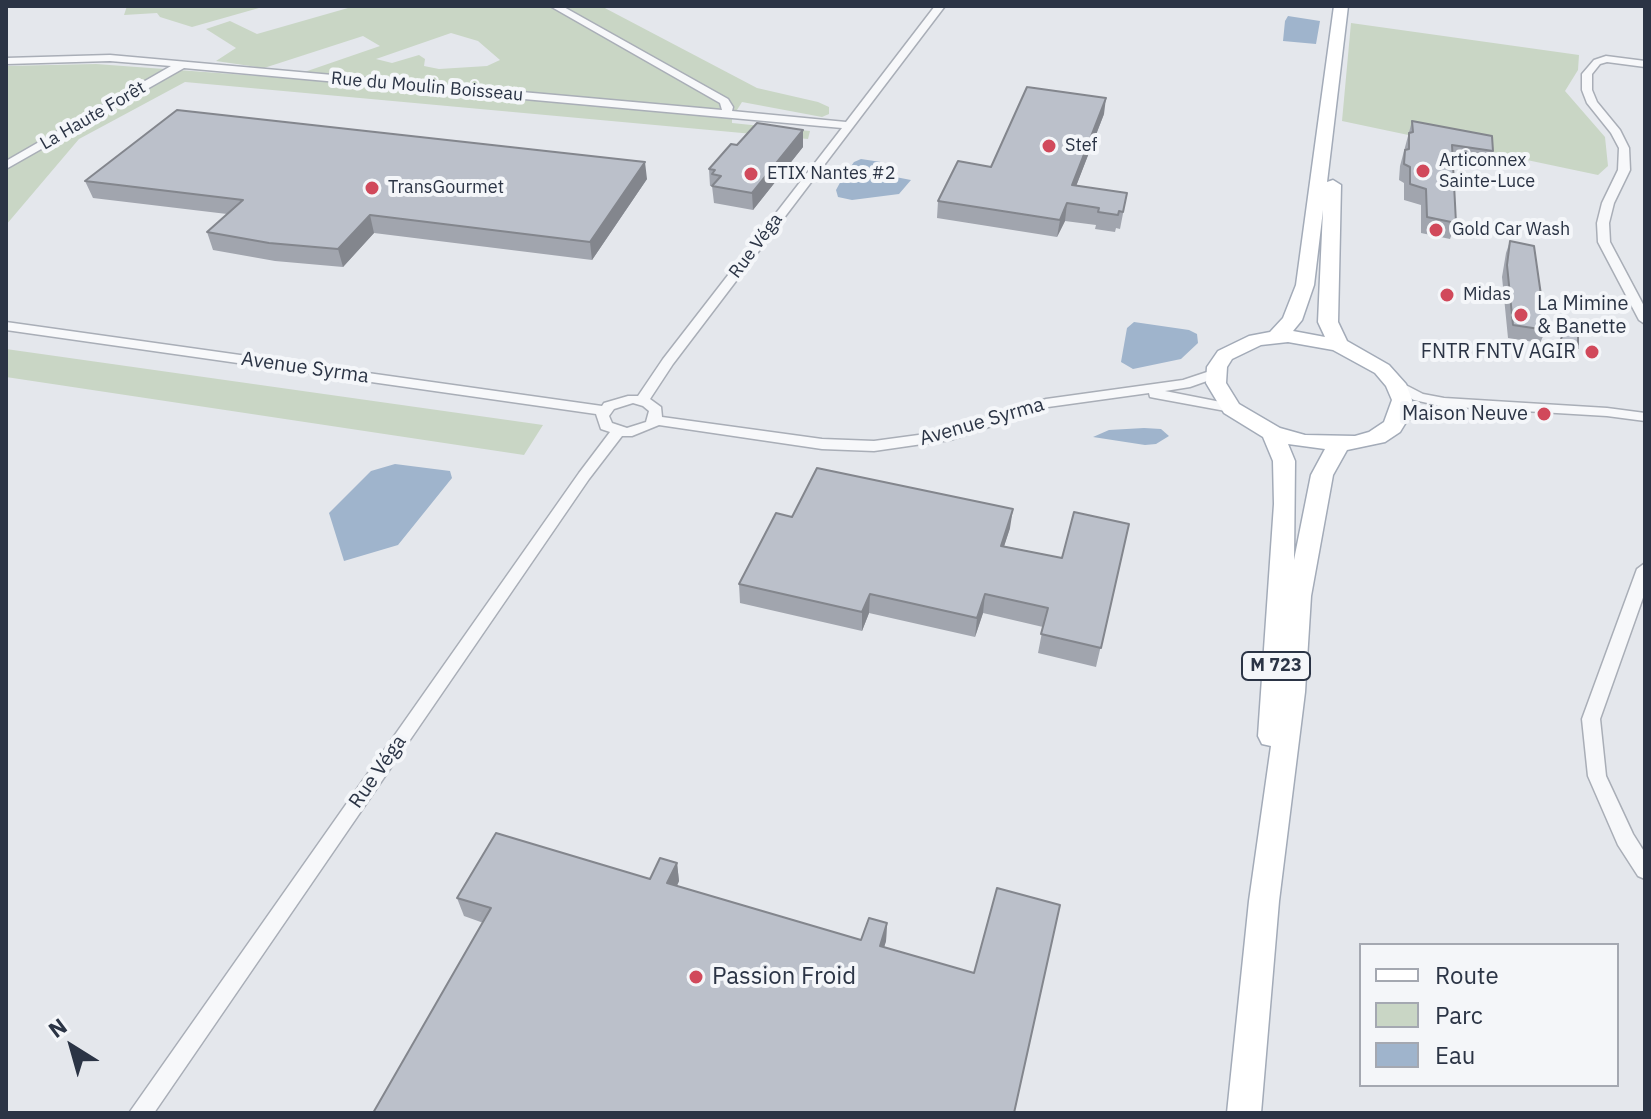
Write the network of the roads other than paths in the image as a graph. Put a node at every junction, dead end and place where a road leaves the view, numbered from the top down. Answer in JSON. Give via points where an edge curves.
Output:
{"nodes":[{"id":1,"x":555,"y":6,"type":"edge"},
{"id":2,"x":940,"y":6,"type":"edge"},
{"id":3,"x":1341,"y":6,"type":"edge"},
{"id":4,"x":6,"y":61,"type":"edge"},
{"id":5,"x":1645,"y":64,"type":"edge"},
{"id":6,"x":181,"y":65,"type":"junction"},
{"id":7,"x":1331,"y":87,"type":"junction"},
{"id":8,"x":726,"y":113,"type":"junction"},
{"id":9,"x":846,"y":128,"type":"junction"},
{"id":10,"x":6,"y":166,"type":"edge"},
{"id":11,"x":1645,"y":320,"type":"edge"},
{"id":12,"x":6,"y":326,"type":"edge"},
{"id":13,"x":1277,"y":336,"type":"junction"},
{"id":14,"x":1339,"y":345,"type":"junction"},
{"id":15,"x":1216,"y":373,"type":"junction"},
{"id":16,"x":1396,"y":384,"type":"junction"},
{"id":17,"x":1117,"y":391,"type":"junction"},
{"id":18,"x":642,"y":400,"type":"junction"},
{"id":19,"x":1491,"y":407,"type":"junction"},
{"id":20,"x":1231,"y":408,"type":"junction"},
{"id":21,"x":604,"y":411,"type":"junction"},
{"id":22,"x":1645,"y":411,"type":"edge"},
{"id":23,"x":1645,"y":418,"type":"edge"},
{"id":24,"x":655,"y":420,"type":"junction"},
{"id":25,"x":1396,"y":420,"type":"junction"},
{"id":26,"x":618,"y":432,"type":"junction"},
{"id":27,"x":1272,"y":433,"type":"junction"},
{"id":28,"x":1339,"y":444,"type":"junction"},
{"id":29,"x":1645,"y":569,"type":"edge"},
{"id":30,"x":1645,"y":870,"type":"edge"},
{"id":31,"x":1264,"y":901,"type":"junction"},
{"id":32,"x":140,"y":1113,"type":"edge"},
{"id":33,"x":1244,"y":1113,"type":"edge"}],
"edges":[{"from":1,"to":8,"type":"street","via":[[724,101]]},
{"from":2,"to":9,"type":"street","name":"Rue Véga"},
{"from":3,"to":7,"type":"main road"},
{"from":4,"to":6,"type":"street","name":"Rue du Moulin Boisseau","via":[[110,58]]},
{"from":5,"to":11,"type":"street","via":[[1606,59],[1587,74],[1592,103],[1624,148],[1624,170],[1603,223],[1604,242]]},
{"from":6,"to":8,"type":"street","name":"Rue du Moulin Boisseau"},
{"from":6,"to":10,"type":"street","name":"La Haute Forêt"},
{"from":7,"to":13,"type":"main road","via":[[1305,285],[1292,320]]},
{"from":7,"to":14,"type":"main road","via":[[1336,135],[1328,322]]},
{"from":8,"to":9,"type":"street","name":"Rue du Moulin Boisseau"},
{"from":9,"to":18,"type":"street","name":"Rue Véga"},
{"from":12,"to":21,"type":"street","name":"Avenue Syrma"},
{"from":13,"to":14,"type":"main road"},
{"from":13,"to":15,"type":"main road","via":[[1238,346],[1225,355]]},
{"from":14,"to":16,"type":"main road","via":[[1373,362]]},
{"from":15,"to":17,"type":"street","name":"Avenue Syrma","via":[[1185,384]]},
{"from":15,"to":20,"type":"main road","via":[[1220,393]]},
{"from":16,"to":19,"type":"street","via":[[1432,400]]},
{"from":16,"to":25,"type":"main road","via":[[1402,400]]},
{"from":17,"to":20,"type":"street","name":"Avenue Syrma"},
{"from":17,"to":24,"type":"street","name":"Avenue Syrma","via":[[1046,403],[950,435],[874,446],[822,444]]},
{"from":18,"to":21,"type":"street","via":[[616,402]]},
{"from":18,"to":24,"type":"street","via":[[656,410]]},
{"from":19,"to":23,"type":"street"},
{"from":19,"to":25,"type":"street","via":[[1435,410]]},
{"from":20,"to":27,"type":"main road"},
{"from":21,"to":26,"type":"street","via":[[606,426]]},
{"from":22,"to":23,"type":"street"},
{"from":24,"to":26,"type":"street","via":[[636,432]]},
{"from":25,"to":28,"type":"main road","via":[[1377,437]]},
{"from":26,"to":32,"type":"street","name":"Rue Véga"},
{"from":27,"to":28,"type":"main road"},
{"from":27,"to":31,"type":"main road","number":"M 723","via":[[1284,461],[1285,504]]},
{"from":28,"to":31,"type":"main road","number":"M 723","via":[[1322,475],[1301,582]]},
{"from":29,"to":30,"type":"street","via":[[1591,719],[1597,776]]},
{"from":31,"to":33,"type":"main road","number":"M 723"}]}
